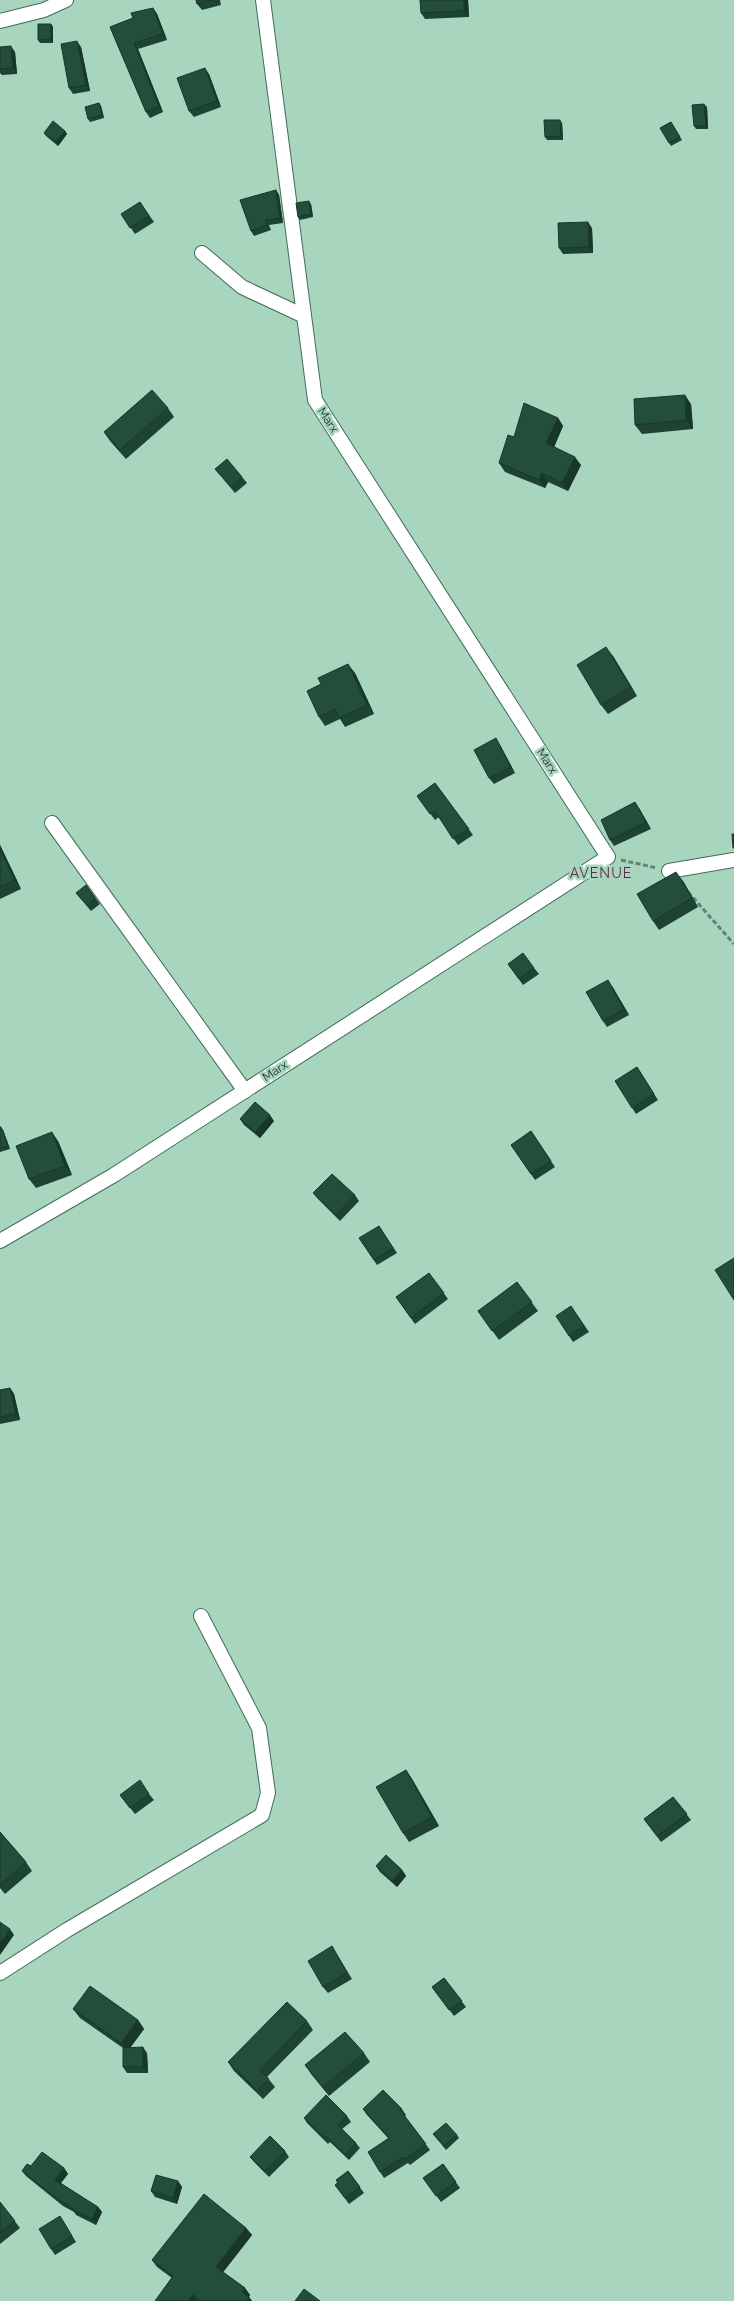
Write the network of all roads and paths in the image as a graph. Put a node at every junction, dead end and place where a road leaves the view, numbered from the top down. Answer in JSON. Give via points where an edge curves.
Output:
{"nodes":[{"id":1,"x":66,"y":0,"type":"edge"},
{"id":2,"x":263,"y":0,"type":"edge"},
{"id":3,"x":0,"y":21,"type":"edge"},
{"id":4,"x":202,"y":254,"type":"dead end"},
{"id":5,"x":304,"y":316,"type":"junction"},
{"id":6,"x":52,"y":823,"type":"dead end"},
{"id":7,"x":608,"y":857,"type":"junction"},
{"id":8,"x":734,"y":860,"type":"edge"},
{"id":9,"x":669,"y":871,"type":"junction"},
{"id":10,"x":734,"y":944,"type":"edge"},
{"id":11,"x":245,"y":1091,"type":"junction"},
{"id":12,"x":0,"y":1241,"type":"edge"},
{"id":13,"x":201,"y":1616,"type":"dead end"},
{"id":14,"x":0,"y":1973,"type":"edge"}],
"edges":[{"from":1,"to":3,"type":"street","via":[[44,10]]},
{"from":2,"to":5,"type":"street","name":"Marx"},
{"from":4,"to":5,"type":"street","via":[[242,287]]},
{"from":5,"to":7,"type":"street","name":"Marx","via":[[315,400]]},
{"from":6,"to":11,"type":"street"},
{"from":7,"to":9,"type":"path"},
{"from":7,"to":11,"type":"street","name":"Marx"},
{"from":8,"to":9,"type":"street"},
{"from":9,"to":10,"type":"path"},
{"from":11,"to":12,"type":"street","name":"Marx","via":[[114,1175]]},
{"from":13,"to":14,"type":"street","via":[[259,1728],[268,1792],[262,1815]]}]}
